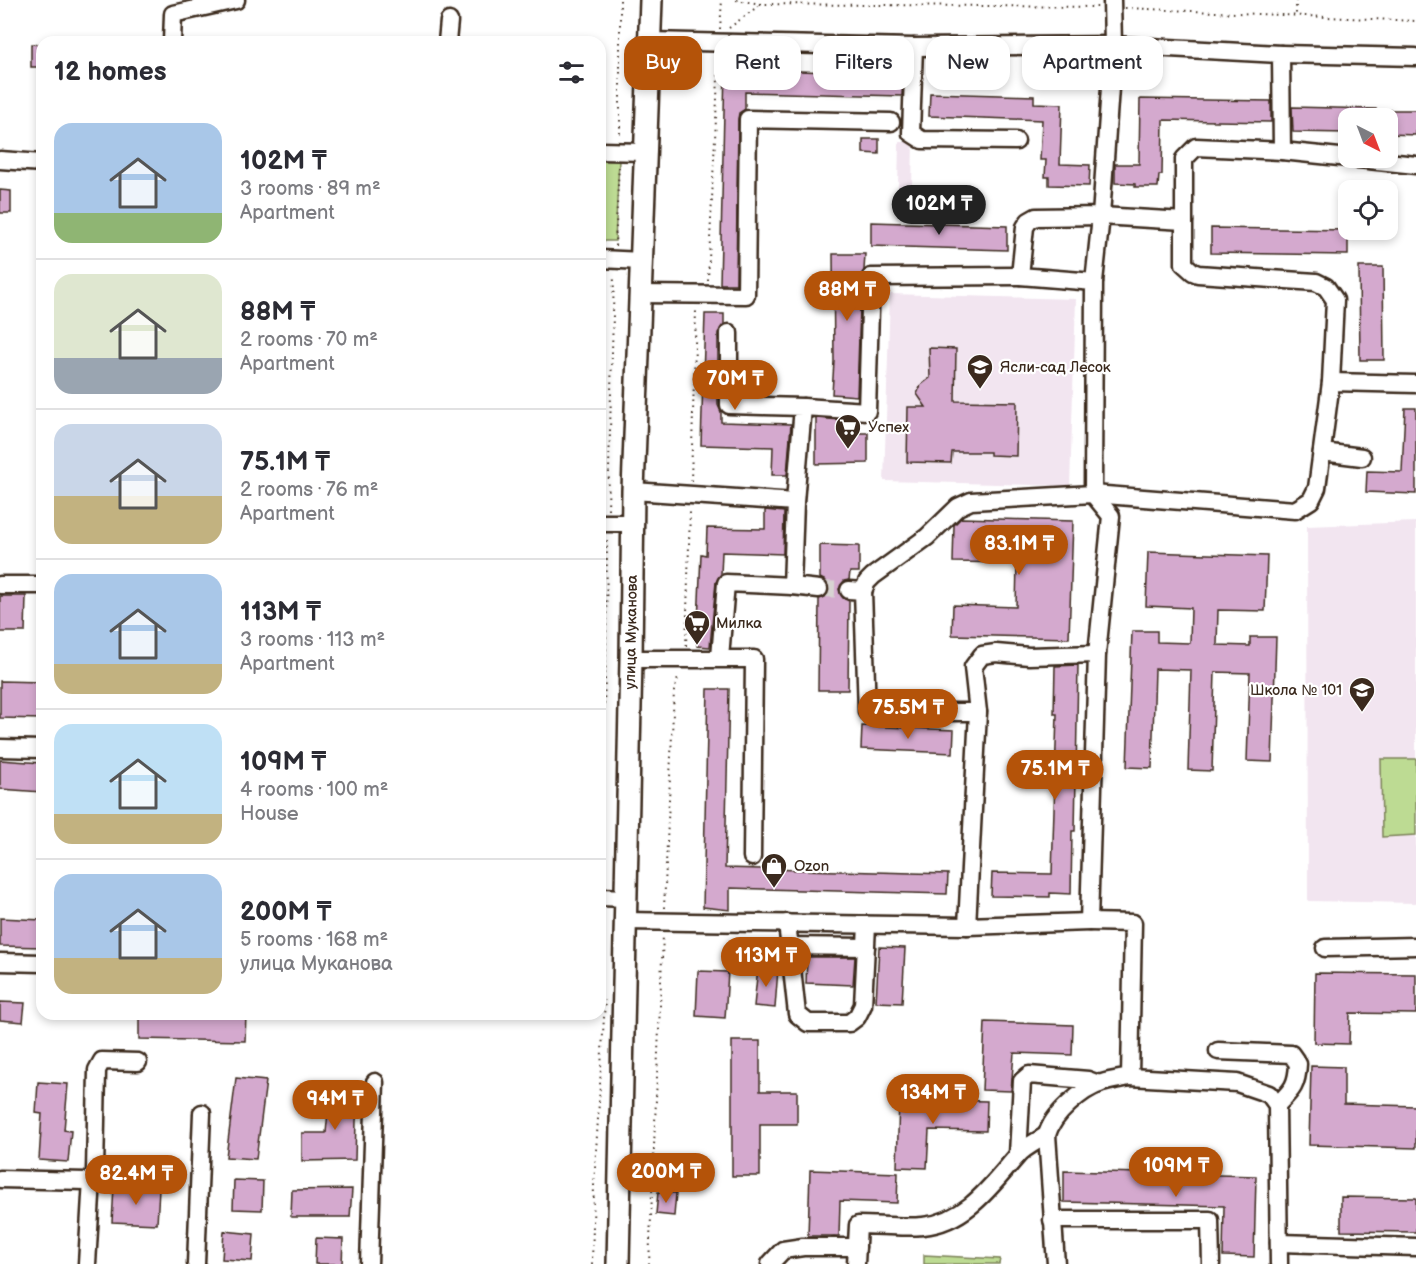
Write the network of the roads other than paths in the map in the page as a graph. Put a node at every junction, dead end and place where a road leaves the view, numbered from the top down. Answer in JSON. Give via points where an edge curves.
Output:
{"nodes":[{"id":1,"x":236,"y":0,"type":"edge"},
{"id":2,"x":651,"y":0,"type":"edge"},
{"id":3,"x":1112,"y":4,"type":"edge"},
{"id":4,"x":448,"y":21,"type":"dead end"},
{"id":5,"x":172,"y":36,"type":"edge"},
{"id":6,"x":447,"y":36,"type":"edge"},
{"id":7,"x":649,"y":36,"type":"edge"},
{"id":8,"x":1113,"y":36,"type":"edge"},
{"id":9,"x":702,"y":42,"type":"edge"},
{"id":10,"x":813,"y":45,"type":"edge"},
{"id":11,"x":1022,"y":46,"type":"edge"},
{"id":12,"x":914,"y":47,"type":"edge"},
{"id":13,"x":1163,"y":48,"type":"edge"},
{"id":14,"x":1281,"y":54,"type":"junction"},
{"id":15,"x":1416,"y":57,"type":"edge"},
{"id":16,"x":647,"y":90,"type":"edge"},
{"id":17,"x":912,"y":90,"type":"edge"},
{"id":18,"x":1110,"y":90,"type":"edge"},
{"id":19,"x":891,"y":122,"type":"dead end"},
{"id":20,"x":1016,"y":141,"type":"dead end"},
{"id":21,"x":606,"y":151,"type":"edge"},
{"id":22,"x":1282,"y":151,"type":"junction"},
{"id":23,"x":645,"y":152,"type":"junction"},
{"id":24,"x":0,"y":160,"type":"edge"},
{"id":25,"x":36,"y":163,"type":"edge"},
{"id":26,"x":1416,"y":165,"type":"edge"},
{"id":27,"x":1101,"y":216,"type":"junction"},
{"id":28,"x":1184,"y":221,"type":"junction"},
{"id":29,"x":606,"y":259,"type":"edge"},
{"id":30,"x":642,"y":261,"type":"junction"},
{"id":31,"x":1020,"y":276,"type":"junction"},
{"id":32,"x":1094,"y":282,"type":"junction"},
{"id":33,"x":639,"y":294,"type":"junction"},
{"id":34,"x":729,"y":333,"type":"dead end"},
{"id":35,"x":1331,"y":382,"type":"junction"},
{"id":36,"x":1416,"y":384,"type":"edge"},
{"id":37,"x":803,"y":407,"type":"junction"},
{"id":38,"x":1322,"y":452,"type":"junction"},
{"id":39,"x":1362,"y":457,"type":"dead end"},
{"id":40,"x":633,"y":491,"type":"junction"},
{"id":41,"x":1093,"y":494,"type":"junction"},
{"id":42,"x":795,"y":502,"type":"junction"},
{"id":43,"x":606,"y":523,"type":"edge"},
{"id":44,"x":632,"y":523,"type":"junction"},
{"id":45,"x":0,"y":585,"type":"edge"},
{"id":46,"x":36,"y":585,"type":"edge"},
{"id":47,"x":792,"y":586,"type":"junction"},
{"id":48,"x":819,"y":589,"type":"tunnel mouth"},
{"id":49,"x":1097,"y":654,"type":"junction"},
{"id":50,"x":720,"y":658,"type":"junction"},
{"id":51,"x":631,"y":659,"type":"junction"},
{"id":52,"x":978,"y":712,"type":"junction"},
{"id":53,"x":0,"y":748,"type":"edge"},
{"id":54,"x":36,"y":750,"type":"edge"},
{"id":55,"x":752,"y":857,"type":"dead end"},
{"id":56,"x":606,"y":897,"type":"edge"},
{"id":57,"x":626,"y":898,"type":"junction"},
{"id":58,"x":625,"y":921,"type":"junction"},
{"id":59,"x":1089,"y":922,"type":"junction"},
{"id":60,"x":787,"y":923,"type":"junction"},
{"id":61,"x":867,"y":924,"type":"junction"},
{"id":62,"x":967,"y":926,"type":"junction"},
{"id":63,"x":788,"y":946,"type":"junction"},
{"id":64,"x":1416,"y":946,"type":"edge"},
{"id":65,"x":866,"y":947,"type":"junction"},
{"id":66,"x":1325,"y":948,"type":"dead end"},
{"id":67,"x":0,"y":962,"type":"edge"},
{"id":68,"x":36,"y":963,"type":"edge"},
{"id":69,"x":1218,"y":1051,"type":"dead end"},
{"id":70,"x":138,"y":1062,"type":"dead end"},
{"id":71,"x":1130,"y":1077,"type":"junction"},
{"id":72,"x":375,"y":1082,"type":"dead end"},
{"id":73,"x":1099,"y":1084,"type":"junction"},
{"id":74,"x":1277,"y":1105,"type":"junction"},
{"id":75,"x":202,"y":1113,"type":"dead end"},
{"id":76,"x":1047,"y":1135,"type":"junction"},
{"id":77,"x":1018,"y":1154,"type":"junction"},
{"id":78,"x":0,"y":1179,"type":"edge"},
{"id":79,"x":92,"y":1179,"type":"junction"},
{"id":80,"x":1052,"y":1220,"type":"junction"},
{"id":81,"x":1279,"y":1243,"type":"junction"},
{"id":82,"x":1416,"y":1247,"type":"edge"},
{"id":83,"x":856,"y":1256,"type":"edge"},
{"id":84,"x":87,"y":1264,"type":"edge"},
{"id":85,"x":196,"y":1264,"type":"edge"},
{"id":86,"x":369,"y":1264,"type":"edge"},
{"id":87,"x":618,"y":1264,"type":"edge"},
{"id":88,"x":770,"y":1264,"type":"edge"},
{"id":89,"x":1056,"y":1264,"type":"edge"},
{"id":90,"x":1211,"y":1264,"type":"edge"},
{"id":91,"x":1279,"y":1264,"type":"edge"}],
"edges":[{"from":1,"to":5,"type":"street","via":[[173,14]]},
{"from":2,"to":7,"type":"main road","name":"улица Муканова"},
{"from":3,"to":8,"type":"street"},
{"from":4,"to":6,"type":"street"},
{"from":9,"to":10,"type":"street"},
{"from":11,"to":12,"type":"street"},
{"from":13,"to":14,"type":"street"},
{"from":14,"to":15,"type":"street"},
{"from":14,"to":22,"type":"street"},
{"from":16,"to":23,"type":"main road","name":"улица Муканова"},
{"from":17,"to":20,"type":"street","via":[[911,133],[922,140]]},
{"from":18,"to":27,"type":"street"},
{"from":19,"to":33,"type":"street","via":[[748,119],[746,295]]},
{"from":21,"to":23,"type":"street"},
{"from":22,"to":26,"type":"street"},
{"from":22,"to":28,"type":"street","via":[[1196,147],[1184,159]]},
{"from":23,"to":30,"type":"main road","name":"улица Муканова"},
{"from":24,"to":25,"type":"street"},
{"from":27,"to":28,"type":"street"},
{"from":27,"to":31,"type":"street","via":[[1036,217],[1029,221]]},
{"from":27,"to":32,"type":"street"},
{"from":28,"to":35,"type":"street","via":[[1184,264],[1193,272],[1316,282],[1326,287],[1335,300]]},
{"from":29,"to":30,"type":"street"},
{"from":30,"to":33,"type":"main road","name":"улица Муканова"},
{"from":31,"to":32,"type":"street"},
{"from":31,"to":37,"type":"street","via":[[871,277],[867,411]]},
{"from":32,"to":41,"type":"street"},
{"from":33,"to":40,"type":"main road","name":"улица Муканова"},
{"from":34,"to":37,"type":"street","via":[[729,405]]},
{"from":35,"to":36,"type":"street"},
{"from":35,"to":38,"type":"street"},
{"from":37,"to":42,"type":"street"},
{"from":38,"to":39,"type":"street"},
{"from":38,"to":41,"type":"street","via":[[1317,488],[1311,500],[1295,510]]},
{"from":40,"to":42,"type":"street"},
{"from":40,"to":44,"type":"main road","name":"улица Муканова"},
{"from":41,"to":49,"type":"street","via":[[1111,516]]},
{"from":41,"to":52,"type":"street","via":[[971,501],[958,507],[927,537],[856,591],[867,712]]},
{"from":42,"to":47,"type":"street"},
{"from":43,"to":44,"type":"street"},
{"from":44,"to":51,"type":"main road","name":"улица Муканова"},
{"from":45,"to":46,"type":"street"},
{"from":47,"to":48,"type":"street"},
{"from":47,"to":50,"type":"street","via":[[726,584]]},
{"from":49,"to":52,"type":"street","via":[[982,655],[973,667]]},
{"from":49,"to":59,"type":"street"},
{"from":50,"to":51,"type":"street"},
{"from":50,"to":55,"type":"street","via":[[754,658]]},
{"from":51,"to":57,"type":"main road","name":"улица Муканова"},
{"from":52,"to":62,"type":"street"},
{"from":53,"to":54,"type":"street"},
{"from":56,"to":57,"type":"street"},
{"from":57,"to":58,"type":"main road","name":"улица Муканова"},
{"from":58,"to":60,"type":"street"},
{"from":58,"to":87,"type":"main road","name":"улица Муканова"},
{"from":59,"to":62,"type":"street"},
{"from":59,"to":71,"type":"street","via":[[1132,923]]},
{"from":60,"to":61,"type":"street"},
{"from":60,"to":63,"type":"street"},
{"from":61,"to":62,"type":"street"},
{"from":61,"to":65,"type":"street"},
{"from":63,"to":65,"type":"street"},
{"from":63,"to":65,"type":"street","via":[[797,1014],[808,1023],[849,1023],[857,1017],[863,1005]]},
{"from":64,"to":66,"type":"street"},
{"from":67,"to":68,"type":"street"},
{"from":69,"to":74,"type":"street","via":[[1291,1054],[1298,1064],[1297,1080]]},
{"from":70,"to":79,"type":"street","via":[[102,1061],[97,1070]]},
{"from":71,"to":73,"type":"street"},
{"from":71,"to":74,"type":"street","via":[[1237,1083],[1269,1094]]},
{"from":72,"to":86,"type":"street"},
{"from":73,"to":76,"type":"street","via":[[1072,1101],[1050,1125]]},
{"from":73,"to":77,"type":"street","via":[[1029,1075],[1022,1081]]},
{"from":74,"to":81,"type":"street"},
{"from":75,"to":85,"type":"street"},
{"from":76,"to":77,"type":"street"},
{"from":76,"to":80,"type":"street"},
{"from":77,"to":83,"type":"street","via":[[974,1205],[946,1221],[924,1226],[858,1225]]},
{"from":78,"to":79,"type":"street"},
{"from":79,"to":84,"type":"street"},
{"from":80,"to":89,"type":"street"},
{"from":80,"to":90,"type":"street","via":[[1210,1220]]},
{"from":81,"to":82,"type":"street"},
{"from":81,"to":91,"type":"street"},
{"from":83,"to":88,"type":"street","via":[[803,1246],[783,1250]]}]}
